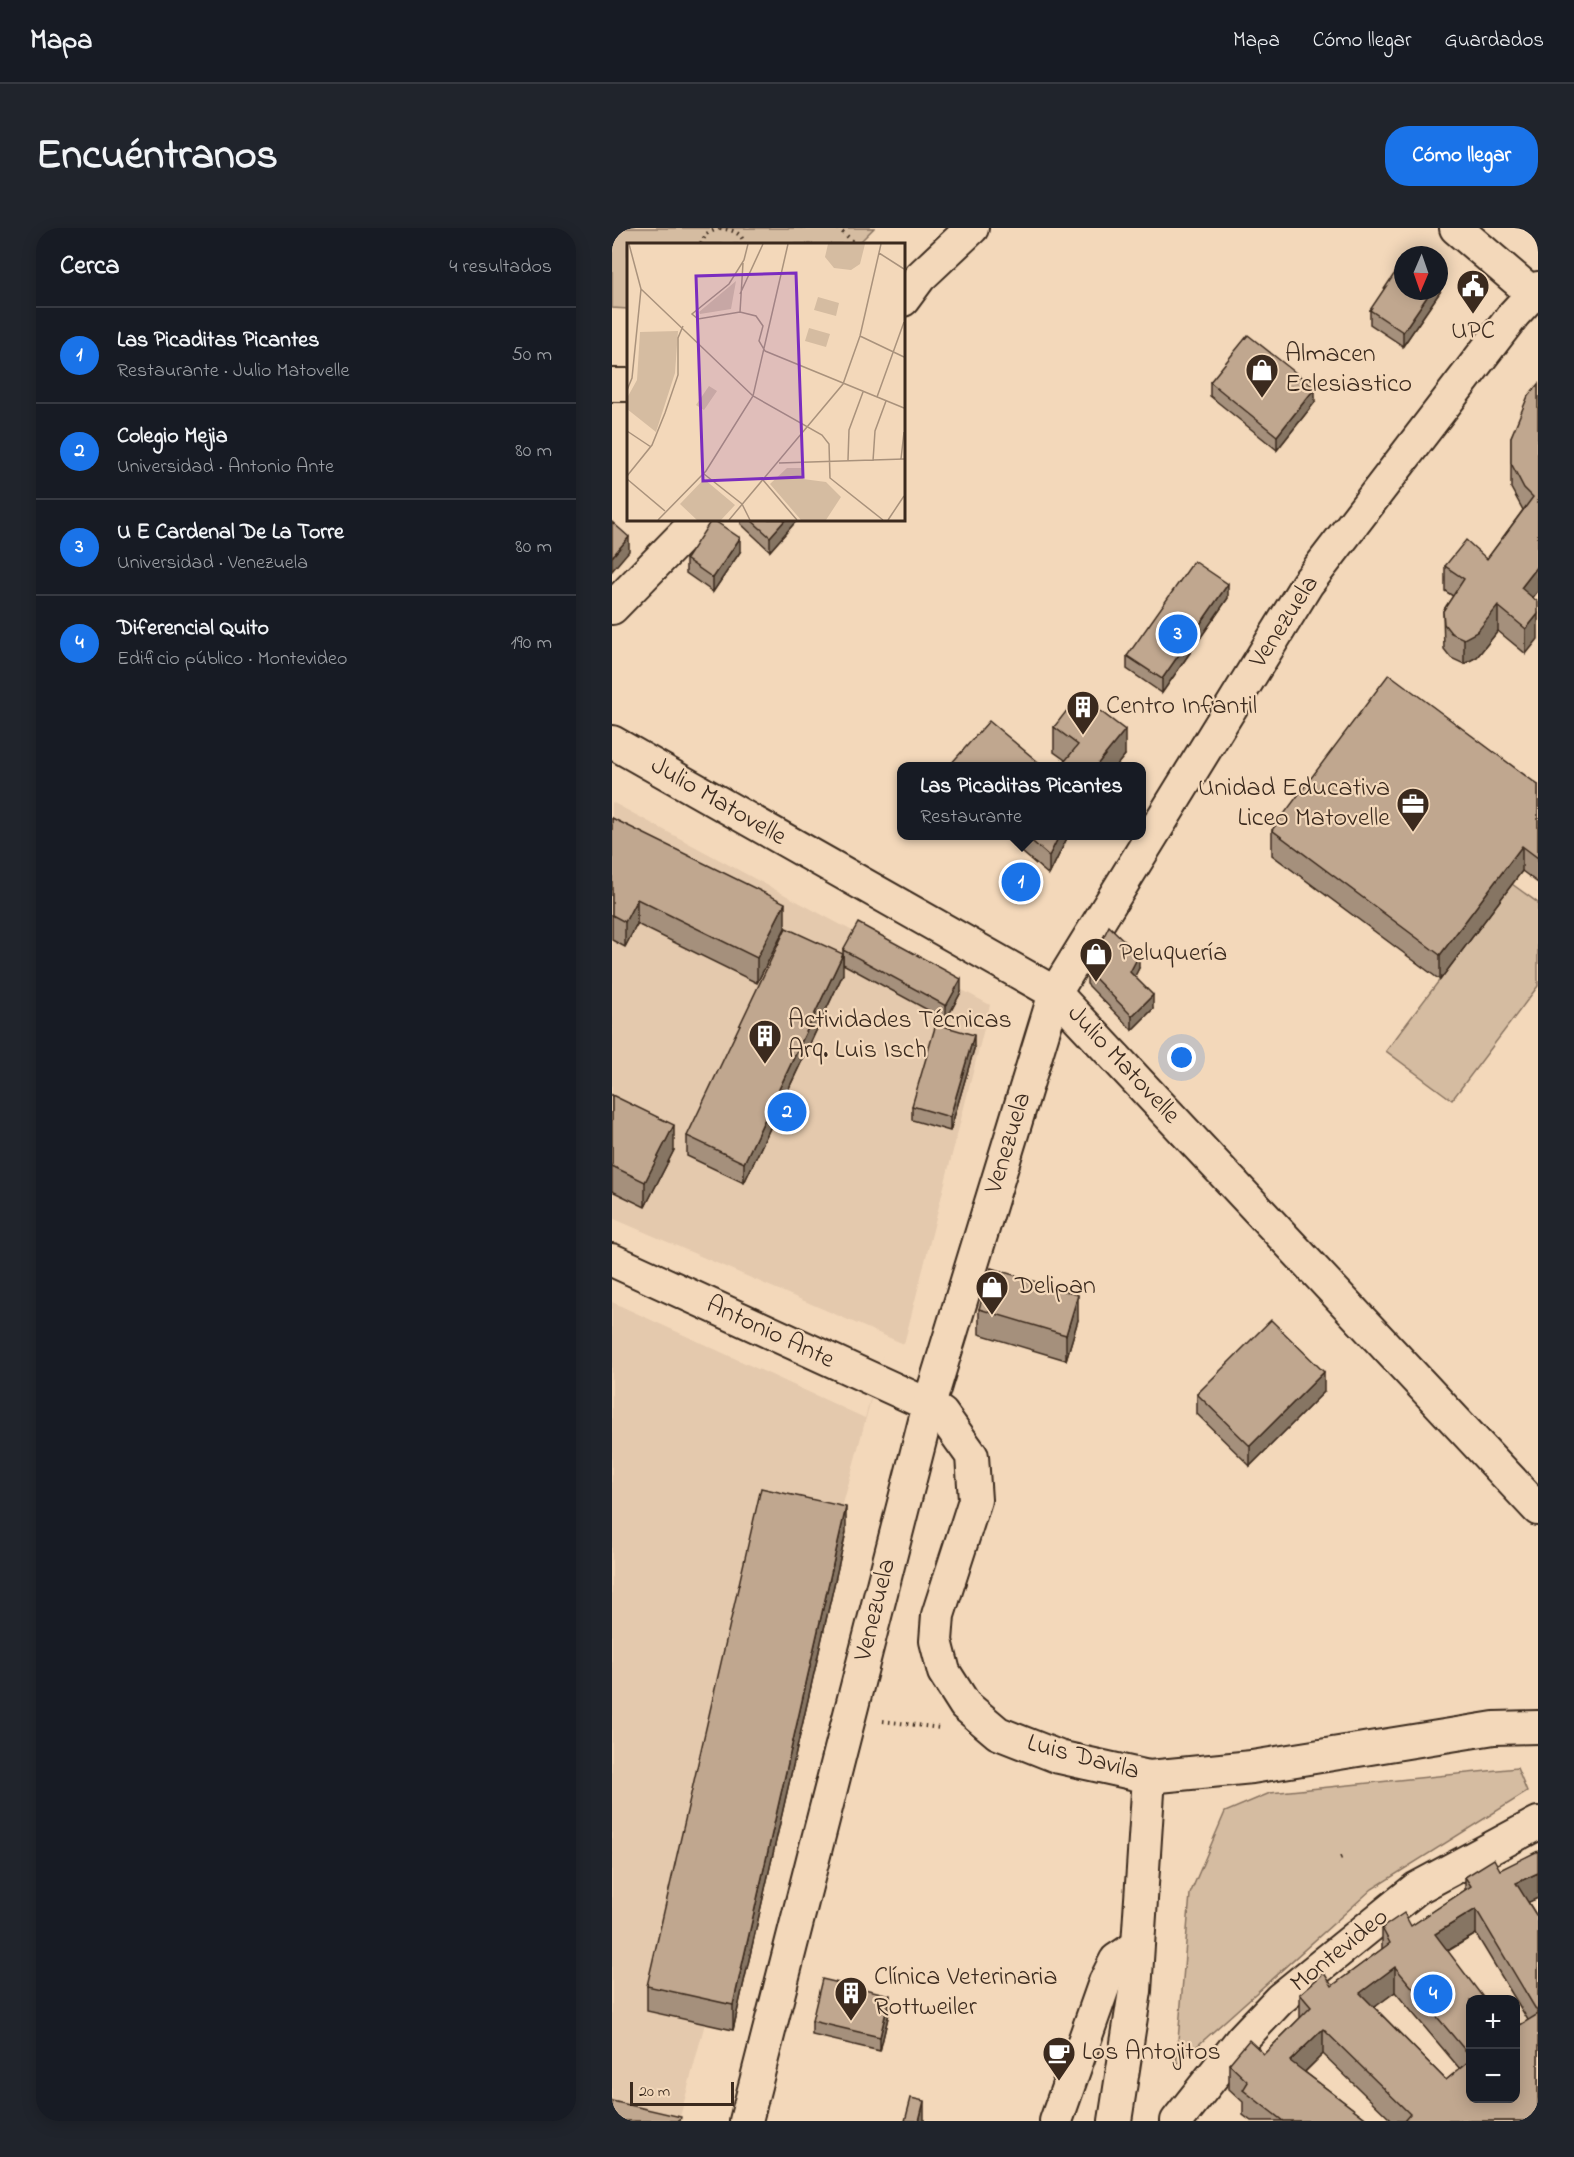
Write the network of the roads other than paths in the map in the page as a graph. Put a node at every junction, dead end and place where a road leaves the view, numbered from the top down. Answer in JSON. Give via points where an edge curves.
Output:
{"nodes":[{"id":1,"x":972,"y":228,"type":"edge"},
{"id":2,"x":1456,"y":228,"type":"edge"},
{"id":3,"x":1535,"y":291,"type":"edge"},
{"id":4,"x":904,"y":299,"type":"edge"},
{"id":5,"x":612,"y":385,"type":"edge"},
{"id":6,"x":627,"y":386,"type":"edge"},
{"id":7,"x":698,"y":520,"type":"edge"},
{"id":8,"x":612,"y":608,"type":"edge"},
{"id":9,"x":612,"y":742,"type":"edge"},
{"id":10,"x":1055,"y":993,"type":"junction"},
{"id":11,"x":612,"y":1260,"type":"edge"},
{"id":12,"x":929,"y":1405,"type":"junction"},
{"id":13,"x":1538,"y":1509,"type":"edge"},
{"id":14,"x":1538,"y":1727,"type":"edge"},
{"id":15,"x":1149,"y":1777,"type":"junction"},
{"id":16,"x":1538,"y":1823,"type":"edge"},
{"id":17,"x":1137,"y":1946,"type":"junction"},
{"id":18,"x":746,"y":2121,"type":"edge"},
{"id":19,"x":1056,"y":2121,"type":"edge"},
{"id":20,"x":1115,"y":2121,"type":"edge"},
{"id":21,"x":1177,"y":2121,"type":"edge"}],
"edges":[{"from":1,"to":4,"type":"street","via":[[920,277]]},
{"from":2,"to":3,"type":"street"},
{"from":3,"to":10,"type":"street","name":"Venezuela","via":[[1307,584]]},
{"from":5,"to":6,"type":"street"},
{"from":7,"to":8,"type":"street"},
{"from":9,"to":10,"type":"street","name":"Julio Matovelle"},
{"from":10,"to":12,"type":"street","name":"Venezuela"},
{"from":10,"to":13,"type":"street","name":"Julio Matovelle"},
{"from":11,"to":12,"type":"street","name":"Antonio Ante"},
{"from":12,"to":15,"type":"street","name":"Luis Davila","via":[[942,1414],[972,1456],[975,1500],[938,1615],[936,1641],[944,1672],[965,1705],[998,1733],[1059,1757]]},
{"from":12,"to":18,"type":"street","name":"Venezuela"},
{"from":14,"to":15,"type":"street","name":"Luis Davila","via":[[1494,1728],[1252,1767]]},
{"from":15,"to":17,"type":"street"},
{"from":16,"to":21,"type":"street","name":"Montevideo","via":[[1417,1888],[1288,1992],[1242,2039]]},
{"from":17,"to":19,"type":"street","via":[[1116,1960],[1105,1982]]},
{"from":17,"to":20,"type":"street","via":[[1135,1991]]}]}
